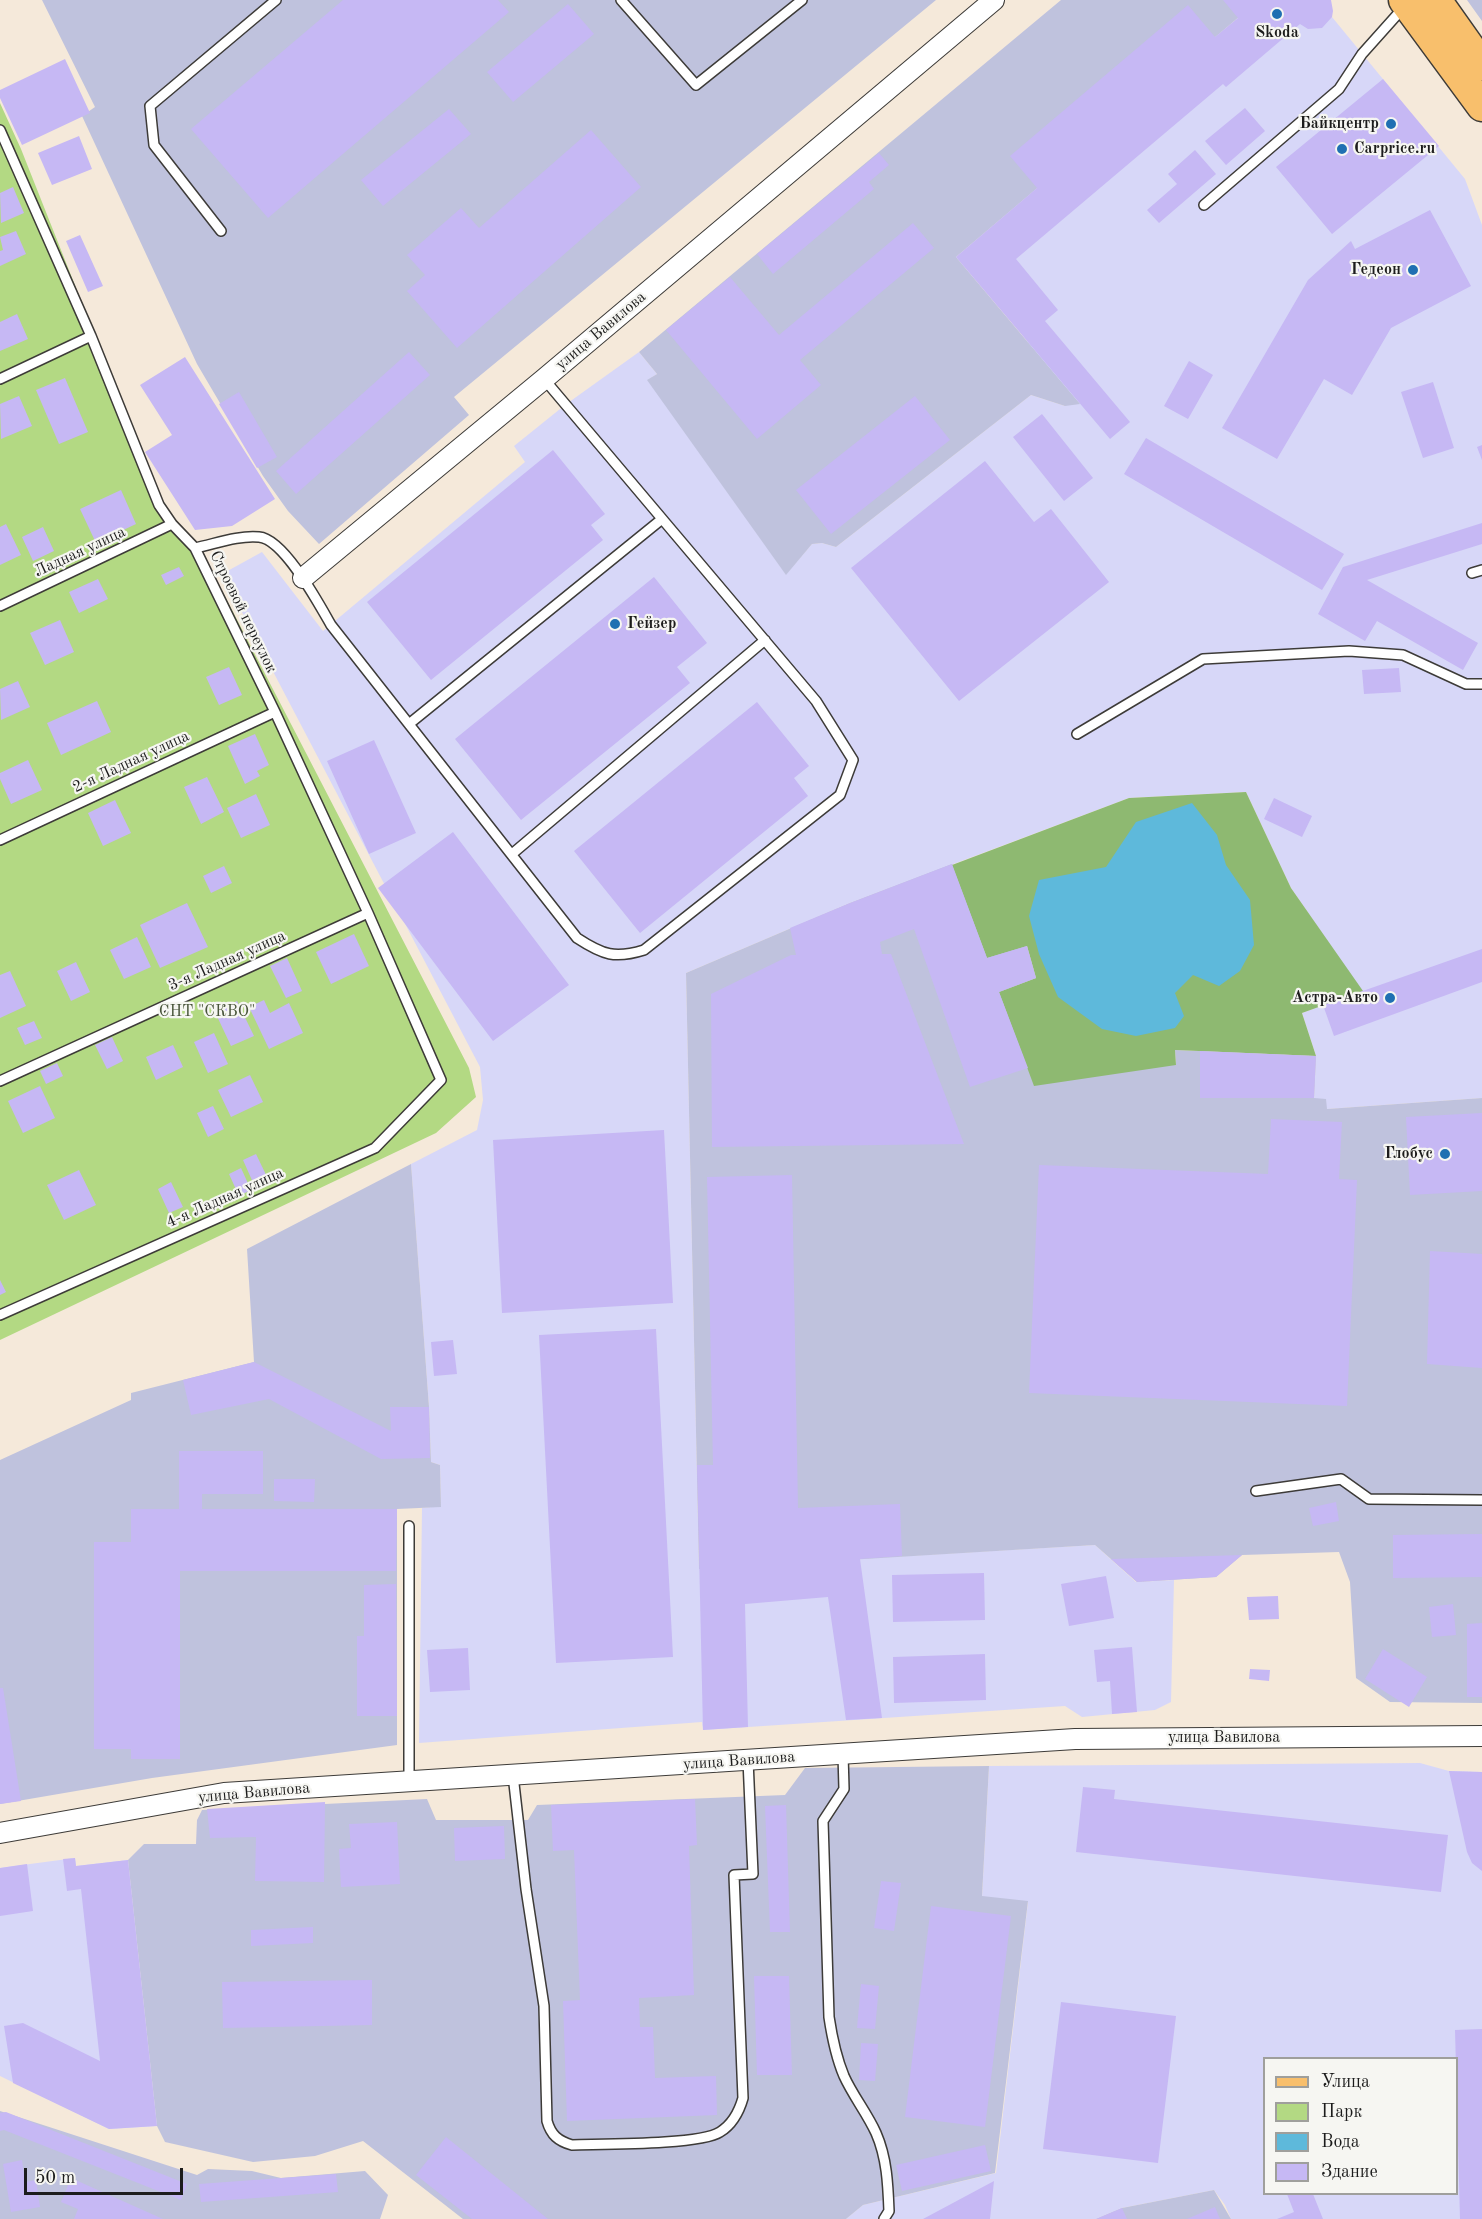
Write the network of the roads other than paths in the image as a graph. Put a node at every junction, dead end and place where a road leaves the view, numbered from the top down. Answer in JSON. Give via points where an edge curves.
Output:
{"nodes":[{"id":1,"x":276,"y":0,"type":"edge"},
{"id":2,"x":621,"y":0,"type":"edge"},
{"id":3,"x":801,"y":0,"type":"edge"},
{"id":4,"x":994,"y":0,"type":"edge"},
{"id":5,"x":1436,"y":0,"type":"edge"},
{"id":6,"x":1405,"y":2,"type":"edge"},
{"id":7,"x":1482,"y":65,"type":"edge"},
{"id":8,"x":1482,"y":106,"type":"edge"},
{"id":9,"x":0,"y":129,"type":"edge"},
{"id":10,"x":3,"y":146,"type":"edge"},
{"id":11,"x":1204,"y":205,"type":"dead end"},
{"id":12,"x":220,"y":231,"type":"dead end"},
{"id":13,"x":91,"y":336,"type":"junction"},
{"id":14,"x":0,"y":379,"type":"edge"},
{"id":15,"x":544,"y":379,"type":"junction"},
{"id":16,"x":662,"y":519,"type":"junction"},
{"id":17,"x":172,"y":524,"type":"junction"},
{"id":18,"x":195,"y":548,"type":"junction"},
{"id":19,"x":1482,"y":570,"type":"edge"},
{"id":20,"x":1472,"y":573,"type":"dead end"},
{"id":21,"x":303,"y":578,"type":"junction"},
{"id":22,"x":0,"y":606,"type":"edge"},
{"id":23,"x":765,"y":640,"type":"junction"},
{"id":24,"x":1482,"y":684,"type":"edge"},
{"id":25,"x":275,"y":712,"type":"junction"},
{"id":26,"x":409,"y":724,"type":"junction"},
{"id":27,"x":1077,"y":734,"type":"dead end"},
{"id":28,"x":0,"y":840,"type":"edge"},
{"id":29,"x":512,"y":854,"type":"junction"},
{"id":30,"x":368,"y":913,"type":"junction"},
{"id":31,"x":441,"y":1080,"type":"joint"},
{"id":32,"x":0,"y":1081,"type":"edge"},
{"id":33,"x":0,"y":1315,"type":"edge"},
{"id":34,"x":1256,"y":1491,"type":"dead end"},
{"id":35,"x":1482,"y":1500,"type":"edge"},
{"id":36,"x":409,"y":1526,"type":"dead end"},
{"id":37,"x":1482,"y":1736,"type":"edge"},
{"id":38,"x":843,"y":1754,"type":"junction"},
{"id":39,"x":748,"y":1760,"type":"junction"},
{"id":40,"x":513,"y":1775,"type":"junction"},
{"id":41,"x":409,"y":1782,"type":"junction"},
{"id":42,"x":0,"y":1833,"type":"edge"},
{"id":43,"x":884,"y":2219,"type":"edge"}],
"edges":[{"from":1,"to":12,"type":"lane","via":[[150,106],[154,145]]},
{"from":2,"to":3,"type":"lane","via":[[696,85]]},
{"from":4,"to":15,"type":"street","name":"улица Вавилова"},
{"from":5,"to":7,"type":"main road"},
{"from":6,"to":8,"type":"main road"},
{"from":6,"to":11,"type":"lane","via":[[1339,89]]},
{"from":9,"to":10,"type":"lane","name":"Строевой переулок"},
{"from":10,"to":13,"type":"lane","name":"Строевой переулок"},
{"from":13,"to":14,"type":"lane"},
{"from":13,"to":17,"type":"lane","name":"Строевой переулок","via":[[159,505]]},
{"from":15,"to":16,"type":"lane"},
{"from":15,"to":21,"type":"street","name":"улица Вавилова"},
{"from":16,"to":23,"type":"lane"},
{"from":16,"to":26,"type":"lane"},
{"from":17,"to":18,"type":"lane","name":"Строевой переулок"},
{"from":17,"to":22,"type":"lane","name":"Ладная улица"},
{"from":18,"to":21,"type":"lane","via":[[261,537],[278,547]]},
{"from":18,"to":25,"type":"lane","name":"Строевой переулок"},
{"from":19,"to":20,"type":"lane"},
{"from":21,"to":26,"type":"lane","via":[[331,625]]},
{"from":23,"to":29,"type":"lane"},
{"from":23,"to":29,"type":"lane","via":[[816,701],[853,760],[840,795],[644,950],[623,956],[595,950],[578,938]]},
{"from":24,"to":27,"type":"lane","via":[[1466,684],[1403,655],[1348,651],[1203,659]]},
{"from":25,"to":28,"type":"lane","name":"2-я Ладная улица"},
{"from":25,"to":30,"type":"lane","name":"Строевой переулок"},
{"from":26,"to":29,"type":"lane"},
{"from":30,"to":31,"type":"lane","name":"Строевой переулок"},
{"from":30,"to":32,"type":"lane","name":"3-я Ладная улица"},
{"from":31,"to":33,"type":"lane","name":"4-я Ладная улица","via":[[375,1148]]},
{"from":34,"to":35,"type":"lane","via":[[1341,1479],[1369,1499]]},
{"from":36,"to":41,"type":"lane"},
{"from":37,"to":38,"type":"street","name":"улица Вавилова","via":[[1075,1739]]},
{"from":38,"to":39,"type":"street","name":"улица Вавилова"},
{"from":38,"to":43,"type":"lane","via":[[844,1790],[823,1821],[829,2017],[844,2076],[882,2151],[889,2211]]},
{"from":39,"to":40,"type":"street","name":"улица Вавилова"},
{"from":39,"to":40,"type":"lane","via":[[753,1874],[734,1875],[743,2098],[734,2120],[720,2133],[699,2139],[572,2145],[550,2132],[544,2006]]},
{"from":40,"to":41,"type":"street","name":"улица Вавилова"},
{"from":41,"to":42,"type":"street","name":"улица Вавилова","via":[[224,1793]]}]}
